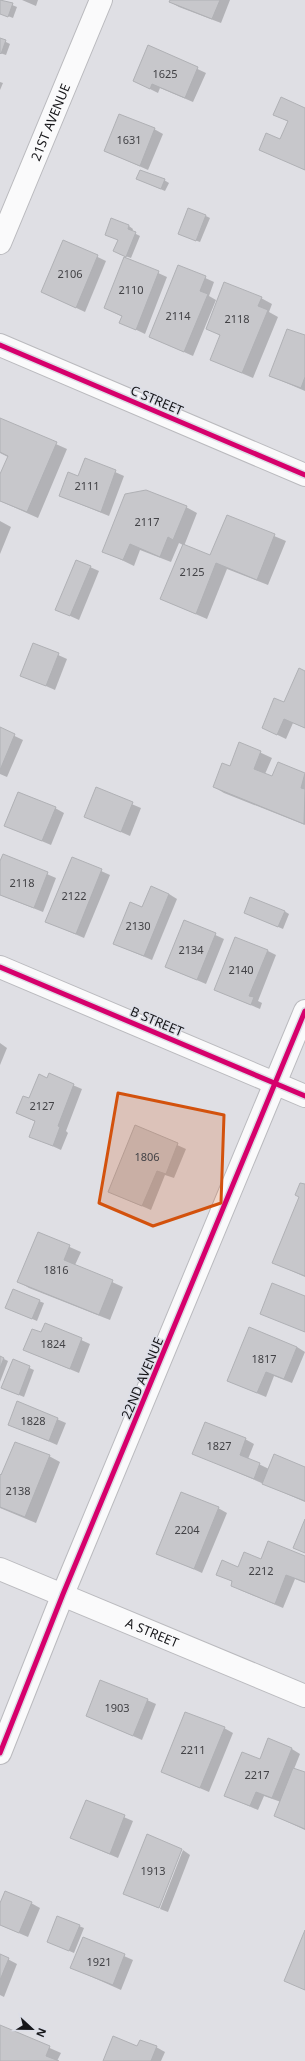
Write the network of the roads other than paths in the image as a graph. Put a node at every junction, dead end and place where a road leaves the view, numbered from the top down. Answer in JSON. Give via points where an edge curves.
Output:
{"nodes":[{"id":1,"x":101,"y":0,"type":"edge"},
{"id":2,"x":0,"y":243,"type":"edge"},
{"id":3,"x":0,"y":345,"type":"edge"},
{"id":4,"x":305,"y":475,"type":"edge"},
{"id":5,"x":0,"y":967,"type":"edge"},
{"id":6,"x":305,"y":1012,"type":"edge"},
{"id":7,"x":276,"y":1084,"type":"junction"},
{"id":8,"x":305,"y":1096,"type":"edge"},
{"id":9,"x":0,"y":1568,"type":"edge"},
{"id":10,"x":63,"y":1594,"type":"junction"},
{"id":11,"x":305,"y":1696,"type":"edge"},
{"id":12,"x":0,"y":1753,"type":"edge"}],
"edges":[{"from":1,"to":2,"type":"street","name":"21ST AVENUE"},
{"from":3,"to":4,"type":"street","name":"C STREET"},
{"from":5,"to":7,"type":"street","name":"B STREET"},
{"from":6,"to":7,"type":"street","name":"22ND AVENUE"},
{"from":7,"to":8,"type":"street","name":"B STREET"},
{"from":7,"to":10,"type":"street","name":"22ND AVENUE"},
{"from":9,"to":10,"type":"street","name":"A STREET"},
{"from":10,"to":11,"type":"street","name":"A STREET"},
{"from":10,"to":12,"type":"street","name":"22ND AVENUE"}]}
